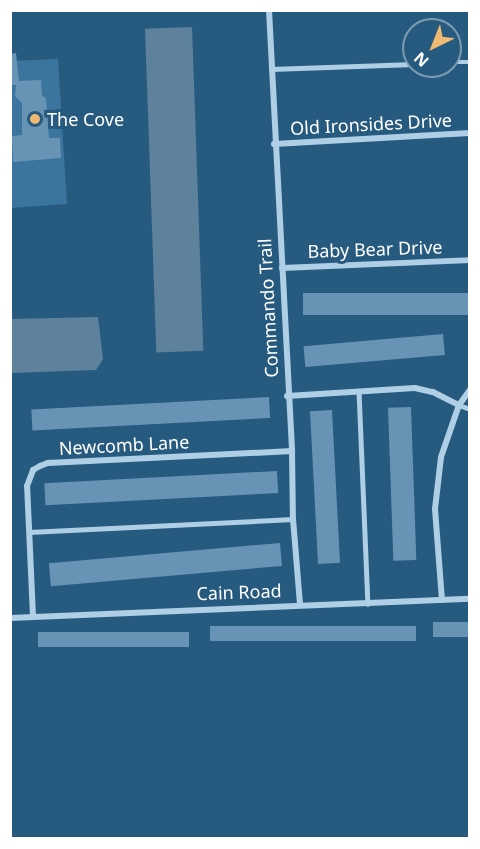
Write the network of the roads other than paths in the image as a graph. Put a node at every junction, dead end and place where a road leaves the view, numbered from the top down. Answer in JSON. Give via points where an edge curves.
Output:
{"nodes":[{"id":1,"x":269,"y":10,"type":"edge"},
{"id":2,"x":402,"y":64,"type":"edge"},
{"id":3,"x":271,"y":69,"type":"junction"},
{"id":4,"x":470,"y":133,"type":"edge"},
{"id":5,"x":274,"y":144,"type":"junction"},
{"id":6,"x":470,"y":260,"type":"edge"},
{"id":7,"x":282,"y":268,"type":"junction"},
{"id":8,"x":470,"y":390,"type":"edge"},
{"id":9,"x":359,"y":392,"type":"junction"},
{"id":10,"x":287,"y":396,"type":"junction"},
{"id":11,"x":459,"y":405,"type":"junction"},
{"id":12,"x":470,"y":409,"type":"edge"},
{"id":13,"x":292,"y":451,"type":"junction"},
{"id":14,"x":293,"y":519,"type":"junction"},
{"id":15,"x":29,"y":532,"type":"junction"},
{"id":16,"x":470,"y":599,"type":"edge"},
{"id":17,"x":442,"y":600,"type":"junction"},
{"id":18,"x":368,"y":604,"type":"junction"},
{"id":19,"x":300,"y":605,"type":"junction"},
{"id":20,"x":33,"y":616,"type":"junction"},
{"id":21,"x":10,"y":618,"type":"edge"}],
"edges":[{"from":1,"to":3,"type":"street","name":"Commando Trail"},
{"from":2,"to":3,"type":"lane"},
{"from":3,"to":5,"type":"street","name":"Commando Trail"},
{"from":4,"to":5,"type":"street","name":"Old Ironsides Drive"},
{"from":5,"to":7,"type":"street","name":"Commando Trail"},
{"from":6,"to":7,"type":"street","name":"Baby Bear Drive"},
{"from":7,"to":10,"type":"street","name":"Commando Trail"},
{"from":8,"to":11,"type":"street"},
{"from":9,"to":10,"type":"street"},
{"from":9,"to":11,"type":"street","via":[[424,389]]},
{"from":9,"to":18,"type":"lane"},
{"from":10,"to":13,"type":"street","name":"Commando Trail"},
{"from":11,"to":12,"type":"lane"},
{"from":11,"to":17,"type":"street","via":[[441,457],[435,509]]},
{"from":13,"to":14,"type":"street","name":"Commando Trail"},
{"from":13,"to":15,"type":"street","name":"Newcomb Lane","via":[[48,463],[33,470],[29,478]]},
{"from":14,"to":15,"type":"lane"},
{"from":14,"to":19,"type":"street","name":"Commando Trail"},
{"from":15,"to":20,"type":"street","name":"Newcomb Lane"},
{"from":16,"to":17,"type":"street","name":"Cain Road"},
{"from":17,"to":18,"type":"street","name":"Cain Road"},
{"from":18,"to":19,"type":"street","name":"Cain Road"},
{"from":19,"to":20,"type":"street","name":"Cain Road"},
{"from":20,"to":21,"type":"street","name":"Cain Road"}]}
